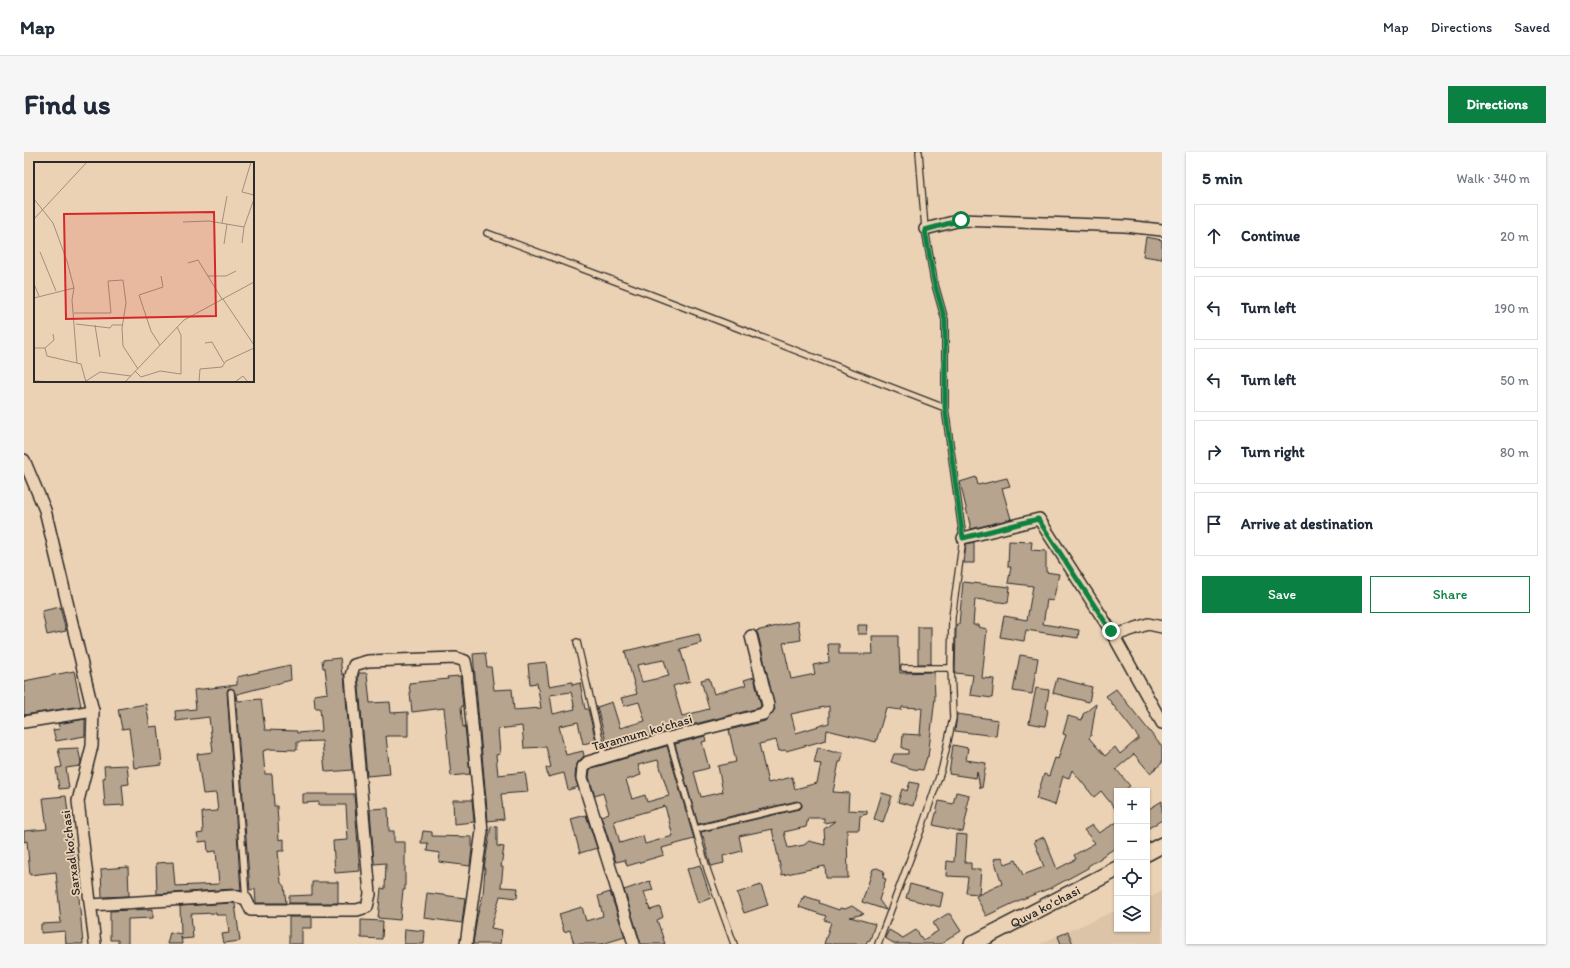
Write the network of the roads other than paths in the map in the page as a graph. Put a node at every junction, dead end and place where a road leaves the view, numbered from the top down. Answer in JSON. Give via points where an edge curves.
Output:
{"nodes":[{"id":1,"x":919,"y":152,"type":"edge"},
{"id":2,"x":925,"y":230,"type":"junction"},
{"id":3,"x":1162,"y":230,"type":"edge"},
{"id":4,"x":487,"y":233,"type":"dead end"},
{"id":5,"x":945,"y":408,"type":"junction"},
{"id":6,"x":24,"y":460,"type":"edge"},
{"id":7,"x":963,"y":538,"type":"junction"},
{"id":8,"x":1162,"y":627,"type":"edge"},
{"id":9,"x":751,"y":636,"type":"dead end"},
{"id":10,"x":1113,"y":636,"type":"junction"},
{"id":11,"x":577,"y":642,"type":"dead end"},
{"id":12,"x":904,"y":668,"type":"dead end"},
{"id":13,"x":951,"y":668,"type":"junction"},
{"id":14,"x":231,"y":692,"type":"dead end"},
{"id":15,"x":93,"y":711,"type":"junction"},
{"id":16,"x":24,"y":722,"type":"edge"},
{"id":17,"x":1162,"y":723,"type":"edge"},
{"id":18,"x":669,"y":738,"type":"junction"},
{"id":19,"x":604,"y":757,"type":"junction"},
{"id":20,"x":798,"y":805,"type":"dead end"},
{"id":21,"x":696,"y":829,"type":"junction"},
{"id":22,"x":1162,"y":846,"type":"edge"},
{"id":23,"x":1150,"y":852,"type":"edge"},
{"id":24,"x":1114,"y":871,"type":"edge"},
{"id":25,"x":246,"y":898,"type":"junction"},
{"id":26,"x":91,"y":904,"type":"junction"},
{"id":27,"x":95,"y":944,"type":"edge"},
{"id":28,"x":466,"y":944,"type":"edge"},
{"id":29,"x":634,"y":944,"type":"edge"},
{"id":30,"x":734,"y":944,"type":"edge"},
{"id":31,"x":878,"y":944,"type":"edge"},
{"id":32,"x":972,"y":944,"type":"edge"}],
"edges":[{"from":1,"to":2,"type":"lane"},
{"from":2,"to":3,"type":"street","via":[[961,220],[1125,226]]},
{"from":2,"to":5,"type":"lane","via":[[934,281],[945,320]]},
{"from":4,"to":5,"type":"lane"},
{"from":5,"to":7,"type":"lane"},
{"from":6,"to":15,"type":"street","name":"Sarxad koʻchasi","via":[[45,510]]},
{"from":7,"to":10,"type":"street","via":[[1038,519]]},
{"from":7,"to":13,"type":"lane","via":[[952,617]]},
{"from":8,"to":10,"type":"street","via":[[1148,624]]},
{"from":9,"to":18,"type":"street","name":"Tarannum koʻchasi","via":[[768,705],[764,714]]},
{"from":10,"to":17,"type":"street"},
{"from":11,"to":19,"type":"lane"},
{"from":12,"to":13,"type":"lane"},
{"from":13,"to":31,"type":"lane","via":[[953,718],[942,768]]},
{"from":14,"to":25,"type":"lane"},
{"from":15,"to":16,"type":"street"},
{"from":15,"to":26,"type":"street","name":"Sarxad koʻchasi","via":[[92,746],[78,801]]},
{"from":18,"to":19,"type":"street","name":"Tarannum koʻchasi"},
{"from":18,"to":21,"type":"lane"},
{"from":19,"to":29,"type":"street","name":"Tarannum koʻchasi","via":[[585,764],[582,778]]},
{"from":20,"to":21,"type":"lane"},
{"from":21,"to":30,"type":"lane","via":[[708,872]]},
{"from":22,"to":23,"type":"main road"},
{"from":24,"to":32,"type":"main road","name":"Quva ko'chasi"},
{"from":25,"to":26,"type":"street","via":[[234,896]]},
{"from":25,"to":28,"type":"street","via":[[251,910],[367,908],[370,894],[351,676],[354,665],[368,661],[456,658],[465,662],[467,671],[482,831]]},
{"from":26,"to":27,"type":"street","name":"Sarxad koʻchasi"}]}
